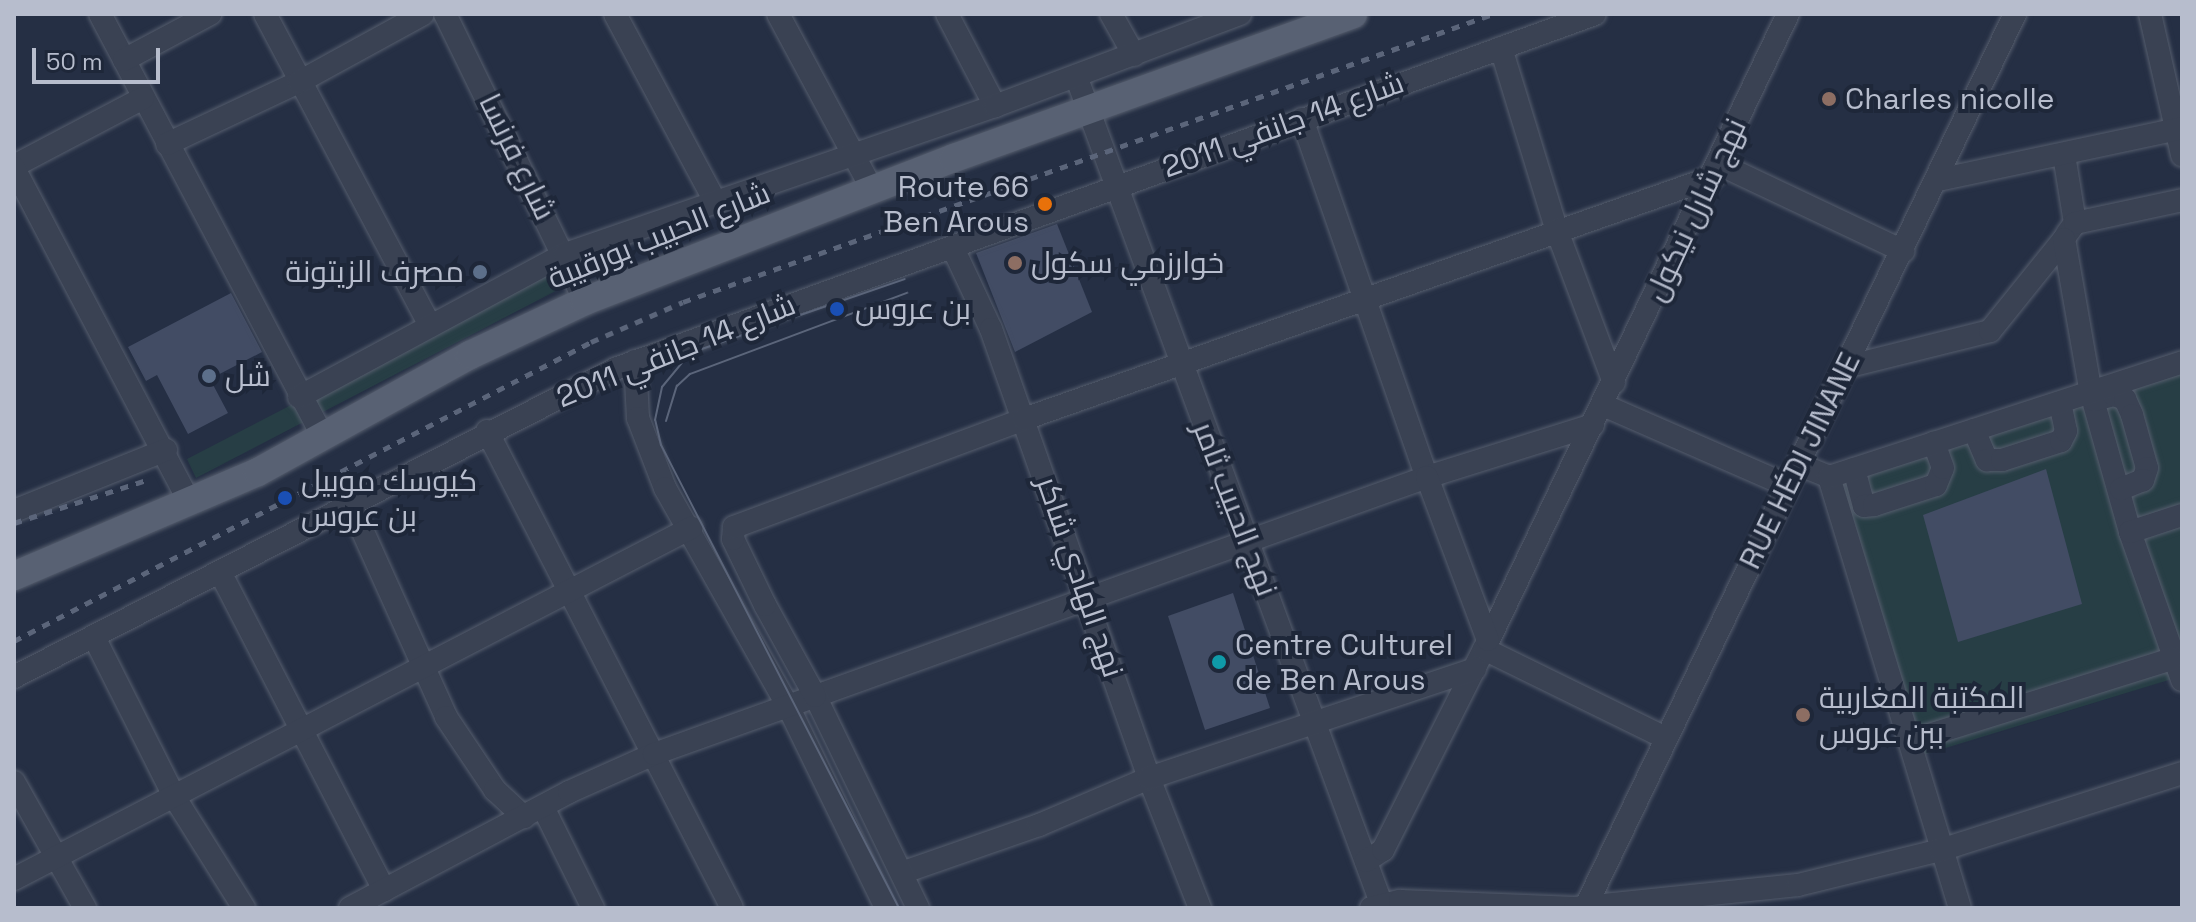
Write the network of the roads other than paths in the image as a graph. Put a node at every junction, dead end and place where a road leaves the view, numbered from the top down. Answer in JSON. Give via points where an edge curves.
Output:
{"nodes":[{"id":1,"x":100,"y":14,"type":"edge"},
{"id":2,"x":210,"y":14,"type":"edge"},
{"id":3,"x":265,"y":14,"type":"edge"},
{"id":4,"x":423,"y":14,"type":"edge"},
{"id":5,"x":445,"y":14,"type":"edge"},
{"id":6,"x":615,"y":14,"type":"edge"},
{"id":7,"x":778,"y":14,"type":"edge"},
{"id":8,"x":947,"y":14,"type":"edge"},
{"id":9,"x":1111,"y":14,"type":"edge"},
{"id":10,"x":1240,"y":14,"type":"edge"},
{"id":11,"x":1353,"y":14,"type":"edge"},
{"id":12,"x":1595,"y":14,"type":"edge"},
{"id":13,"x":1788,"y":14,"type":"edge"},
{"id":14,"x":2015,"y":14,"type":"edge"},
{"id":15,"x":2150,"y":14,"type":"edge"},
{"id":16,"x":1501,"y":48,"type":"junction"},
{"id":17,"x":1134,"y":55,"type":"junction"},
{"id":18,"x":124,"y":60,"type":"junction"},
{"id":19,"x":1076,"y":76,"type":"junction"},
{"id":20,"x":299,"y":82,"type":"junction"},
{"id":21,"x":143,"y":98,"type":"junction"},
{"id":22,"x":995,"y":106,"type":"junction"},
{"id":23,"x":1089,"y":108,"type":"junction"},
{"id":24,"x":1302,"y":119,"type":"junction"},
{"id":25,"x":2179,"y":129,"type":"edge"},
{"id":26,"x":167,"y":144,"type":"junction"},
{"id":27,"x":853,"y":153,"type":"junction"},
{"id":28,"x":2064,"y":155,"type":"junction"},
{"id":29,"x":2182,"y":155,"type":"edge"},
{"id":30,"x":14,"y":167,"type":"edge"},
{"id":31,"x":1716,"y":171,"type":"junction"},
{"id":32,"x":1938,"y":180,"type":"junction"},
{"id":33,"x":1117,"y":184,"type":"junction"},
{"id":34,"x":872,"y":189,"type":"junction"},
{"id":35,"x":2182,"y":200,"type":"edge"},
{"id":36,"x":716,"y":203,"type":"junction"},
{"id":37,"x":1557,"y":231,"type":"junction"},
{"id":38,"x":2069,"y":231,"type":"junction"},
{"id":39,"x":953,"y":248,"type":"junction"},
{"id":40,"x":1903,"y":251,"type":"junction"},
{"id":41,"x":565,"y":254,"type":"junction"},
{"id":42,"x":1366,"y":299,"type":"junction"},
{"id":43,"x":585,"y":301,"type":"junction"},
{"id":44,"x":430,"y":326,"type":"junction"},
{"id":45,"x":635,"y":361,"type":"junction"},
{"id":46,"x":2182,"y":362,"type":"edge"},
{"id":47,"x":1181,"y":367,"type":"junction"},
{"id":48,"x":1846,"y":367,"type":"junction"},
{"id":49,"x":1614,"y":383,"type":"junction"},
{"id":50,"x":299,"y":397,"type":"junction"},
{"id":51,"x":2092,"y":397,"type":"junction"},
{"id":52,"x":2060,"y":403,"type":"junction"},
{"id":53,"x":1598,"y":415,"type":"junction"},
{"id":54,"x":1024,"y":419,"type":"junction"},
{"id":55,"x":1974,"y":430,"type":"junction"},
{"id":56,"x":487,"y":431,"type":"junction"},
{"id":57,"x":321,"y":434,"type":"junction"},
{"id":58,"x":1934,"y":443,"type":"junction"},
{"id":59,"x":166,"y":450,"type":"junction"},
{"id":60,"x":1800,"y":465,"type":"junction"},
{"id":61,"x":1854,"y":469,"type":"junction"},
{"id":62,"x":1427,"y":477,"type":"junction"},
{"id":63,"x":1829,"y":477,"type":"junction"},
{"id":64,"x":1788,"y":486,"type":"junction"},
{"id":65,"x":2121,"y":489,"type":"junction"},
{"id":66,"x":190,"y":503,"type":"junction"},
{"id":67,"x":350,"y":503,"type":"junction"},
{"id":68,"x":14,"y":511,"type":"edge"},
{"id":69,"x":2182,"y":515,"type":"edge"},
{"id":70,"x":691,"y":528,"type":"junction"},
{"id":71,"x":2130,"y":532,"type":"junction"},
{"id":72,"x":1246,"y":541,"type":"junction"},
{"id":73,"x":220,"y":572,"type":"junction"},
{"id":74,"x":14,"y":576,"type":"edge"},
{"id":75,"x":572,"y":592,"type":"junction"},
{"id":76,"x":1090,"y":600,"type":"junction"},
{"id":77,"x":94,"y":637,"type":"junction"},
{"id":78,"x":1482,"y":653,"type":"junction"},
{"id":79,"x":2172,"y":659,"type":"junction"},
{"id":80,"x":426,"y":667,"type":"junction"},
{"id":81,"x":14,"y":677,"type":"edge"},
{"id":82,"x":2182,"y":680,"type":"edge"},
{"id":83,"x":815,"y":696,"type":"junction"},
{"id":84,"x":788,"y":706,"type":"junction"},
{"id":85,"x":1317,"y":723,"type":"junction"},
{"id":86,"x":303,"y":732,"type":"junction"},
{"id":87,"x":1664,"y":737,"type":"junction"},
{"id":88,"x":1910,"y":741,"type":"junction"},
{"id":89,"x":654,"y":754,"type":"junction"},
{"id":90,"x":2182,"y":773,"type":"edge"},
{"id":91,"x":1149,"y":778,"type":"junction"},
{"id":92,"x":14,"y":782,"type":"edge"},
{"id":93,"x":175,"y":798,"type":"junction"},
{"id":94,"x":534,"y":812,"type":"junction"},
{"id":95,"x":1941,"y":850,"type":"junction"},
{"id":96,"x":57,"y":855,"type":"junction"},
{"id":97,"x":1366,"y":861,"type":"junction"},
{"id":98,"x":904,"y":872,"type":"junction"},
{"id":99,"x":14,"y":879,"type":"edge"},
{"id":100,"x":384,"y":890,"type":"junction"},
{"id":101,"x":1378,"y":907,"type":"edge"},
{"id":102,"x":85,"y":908,"type":"edge"},
{"id":103,"x":244,"y":908,"type":"edge"},
{"id":104,"x":350,"y":908,"type":"edge"},
{"id":105,"x":593,"y":908,"type":"edge"},
{"id":106,"x":732,"y":908,"type":"edge"},
{"id":107,"x":886,"y":908,"type":"edge"},
{"id":108,"x":918,"y":908,"type":"edge"},
{"id":109,"x":1200,"y":908,"type":"edge"},
{"id":110,"x":1585,"y":908,"type":"edge"},
{"id":111,"x":1960,"y":908,"type":"edge"}],
"edges":[{"from":1,"to":18,"type":"street"},
{"from":2,"to":18,"type":"street"},
{"from":3,"to":20,"type":"street"},
{"from":4,"to":20,"type":"street"},
{"from":5,"to":41,"type":"street","name":"شارع فرنسا"},
{"from":6,"to":36,"type":"street"},
{"from":7,"to":27,"type":"street"},
{"from":8,"to":22,"type":"street"},
{"from":9,"to":17,"type":"street"},
{"from":10,"to":17,"type":"street"},
{"from":11,"to":23,"type":"main road","name":"شارع الحبيب بورقيبة"},
{"from":12,"to":16,"type":"street","name":"شارع 14 جانفي 2011"},
{"from":13,"to":31,"type":"street","name":"نهج شارل نيكول"},
{"from":14,"to":32,"type":"street","name":"RUE HÉDI JINANE"},
{"from":15,"to":25,"type":"street"},
{"from":16,"to":24,"type":"street","name":"شارع 14 جانفي 2011"},
{"from":16,"to":37,"type":"street"},
{"from":17,"to":19,"type":"street"},
{"from":18,"to":21,"type":"street"},
{"from":19,"to":22,"type":"street"},
{"from":19,"to":23,"type":"street","name":"نهج الحبيب ثامر"},
{"from":20,"to":26,"type":"street"},
{"from":20,"to":44,"type":"street"},
{"from":21,"to":26,"type":"street"},
{"from":21,"to":30,"type":"street"},
{"from":22,"to":27,"type":"street"},
{"from":23,"to":33,"type":"street","name":"نهج الحبيب ثامر"},
{"from":23,"to":34,"type":"main road","name":"شارع الحبيب بورقيبة"},
{"from":24,"to":33,"type":"street","name":"شارع 14 جانفي 2011"},
{"from":24,"to":42,"type":"street"},
{"from":25,"to":28,"type":"street"},
{"from":25,"to":29,"type":"street"},
{"from":26,"to":50,"type":"street"},
{"from":27,"to":34,"type":"street"},
{"from":27,"to":36,"type":"street"},
{"from":28,"to":32,"type":"street"},
{"from":28,"to":38,"type":"street"},
{"from":30,"to":59,"type":"street"},
{"from":31,"to":37,"type":"street"},
{"from":31,"to":40,"type":"street"},
{"from":31,"to":49,"type":"street","name":"نهج شارل نيكول"},
{"from":32,"to":40,"type":"street","name":"RUE HÉDI JINANE"},
{"from":33,"to":39,"type":"street","name":"شارع 14 جانفي 2011"},
{"from":33,"to":47,"type":"street","name":"نهج الحبيب ثامر"},
{"from":34,"to":43,"type":"main road","name":"شارع الحبيب بورقيبة"},
{"from":35,"to":38,"type":"street"},
{"from":36,"to":41,"type":"street"},
{"from":37,"to":42,"type":"street"},
{"from":37,"to":49,"type":"street"},
{"from":38,"to":48,"type":"street","via":[[1990,331]]},
{"from":38,"to":51,"type":"street"},
{"from":39,"to":45,"type":"street","name":"شارع 14 جانفي 2011"},
{"from":39,"to":54,"type":"street","name":"نهج الهادي شاكر","via":[[991,329]]},
{"from":40,"to":48,"type":"street","name":"RUE HÉDI JINANE"},
{"from":41,"to":43,"type":"street","name":"شارع فرنسا"},
{"from":41,"to":44,"type":"street"},
{"from":42,"to":47,"type":"street"},
{"from":42,"to":62,"type":"street"},
{"from":43,"to":57,"type":"main road","name":"شارع الحبيب بورقيبة"},
{"from":44,"to":50,"type":"street"},
{"from":45,"to":56,"type":"street","name":"شارع 14 جانفي 2011"},
{"from":45,"to":70,"type":"street","via":[[638,418],[650,454]]},
{"from":46,"to":51,"type":"street"},
{"from":47,"to":54,"type":"street"},
{"from":47,"to":72,"type":"street","name":"نهج الحبيب ثامر"},
{"from":48,"to":60,"type":"street","name":"RUE HÉDI JINANE"},
{"from":49,"to":53,"type":"street","name":"نهج شارل نيكول"},
{"from":50,"to":57,"type":"street"},
{"from":51,"to":52,"type":"street"},
{"from":51,"to":65,"type":"street"},
{"from":51,"to":65,"type":"street","via":[[2125,399],[2132,415],[2147,468],[2143,480]]},
{"from":52,"to":55,"type":"street"},
{"from":52,"to":55,"type":"street","via":[[2066,431],[2061,441],[2002,460],[1987,460]]},
{"from":53,"to":62,"type":"street"},
{"from":53,"to":64,"type":"street"},
{"from":53,"to":78,"type":"street","name":"نهج شارل نيكول"},
{"from":54,"to":76,"type":"street","name":"نهج الهادي شاكر"},
{"from":54,"to":83,"type":"street","via":[[734,527],[739,552]]},
{"from":55,"to":58,"type":"street"},
{"from":56,"to":67,"type":"street","name":"شارع 14 جانفي 2011"},
{"from":56,"to":75,"type":"street"},
{"from":57,"to":66,"type":"main road","name":"شارع الحبيب بورقيبة"},
{"from":58,"to":61,"type":"street"},
{"from":58,"to":61,"type":"street","via":[[1943,468],[1936,485],[1864,506]]},
{"from":59,"to":66,"type":"street"},
{"from":59,"to":68,"type":"street"},
{"from":60,"to":63,"type":"street"},
{"from":60,"to":64,"type":"street","name":"RUE HÉDI JINANE"},
{"from":61,"to":63,"type":"street"},
{"from":62,"to":72,"type":"street"},
{"from":62,"to":78,"type":"street"},
{"from":63,"to":88,"type":"street"},
{"from":64,"to":87,"type":"street","name":"RUE HÉDI JINANE"},
{"from":65,"to":71,"type":"street"},
{"from":66,"to":74,"type":"main road","name":"شارع الحبيب بورقيبة"},
{"from":67,"to":73,"type":"street","name":"شارع 14 جانفي 2011"},
{"from":67,"to":80,"type":"street"},
{"from":69,"to":71,"type":"street"},
{"from":70,"to":75,"type":"street"},
{"from":70,"to":84,"type":"street"},
{"from":71,"to":79,"type":"street"},
{"from":72,"to":76,"type":"street"},
{"from":72,"to":85,"type":"street","name":"نهج الحبيب ثامر"},
{"from":73,"to":77,"type":"street","name":"شارع 14 جانفي 2011"},
{"from":73,"to":86,"type":"street"},
{"from":75,"to":80,"type":"street"},
{"from":75,"to":89,"type":"street"},
{"from":76,"to":83,"type":"street"},
{"from":76,"to":91,"type":"street","name":"نهج الهادي شاكر"},
{"from":77,"to":81,"type":"street","name":"شارع 14 جانفي 2011"},
{"from":77,"to":93,"type":"street"},
{"from":78,"to":85,"type":"street"},
{"from":78,"to":87,"type":"street"},
{"from":78,"to":97,"type":"street","name":"نهج شارل نيكول","via":[[1383,850]]},
{"from":79,"to":82,"type":"street"},
{"from":79,"to":88,"type":"street"},
{"from":80,"to":86,"type":"street"},
{"from":80,"to":94,"type":"street","via":[[463,746],[495,790]]},
{"from":83,"to":84,"type":"street"},
{"from":83,"to":98,"type":"street"},
{"from":84,"to":89,"type":"street"},
{"from":84,"to":107,"type":"street"},
{"from":85,"to":91,"type":"street"},
{"from":85,"to":97,"type":"street","name":"نهج الحبيب ثامر"},
{"from":86,"to":93,"type":"street"},
{"from":86,"to":100,"type":"street"},
{"from":87,"to":110,"type":"street","name":"RUE HÉDI JINANE"},
{"from":88,"to":95,"type":"street"},
{"from":89,"to":94,"type":"street"},
{"from":89,"to":106,"type":"street"},
{"from":90,"to":95,"type":"street"},
{"from":91,"to":98,"type":"street","via":[[1039,825]]},
{"from":91,"to":109,"type":"street","name":"نهج الهادي شاكر"},
{"from":92,"to":96,"type":"street"},
{"from":93,"to":96,"type":"street"},
{"from":93,"to":103,"type":"street"},
{"from":94,"to":100,"type":"street"},
{"from":94,"to":105,"type":"street"},
{"from":95,"to":110,"type":"street","via":[[1798,885]]},
{"from":95,"to":111,"type":"street"},
{"from":96,"to":99,"type":"street"},
{"from":96,"to":102,"type":"street"},
{"from":97,"to":101,"type":"street","name":"نهج الحبيب ثامر"},
{"from":98,"to":108,"type":"street"},
{"from":100,"to":104,"type":"street"},
{"from":101,"to":110,"type":"street"}]}
